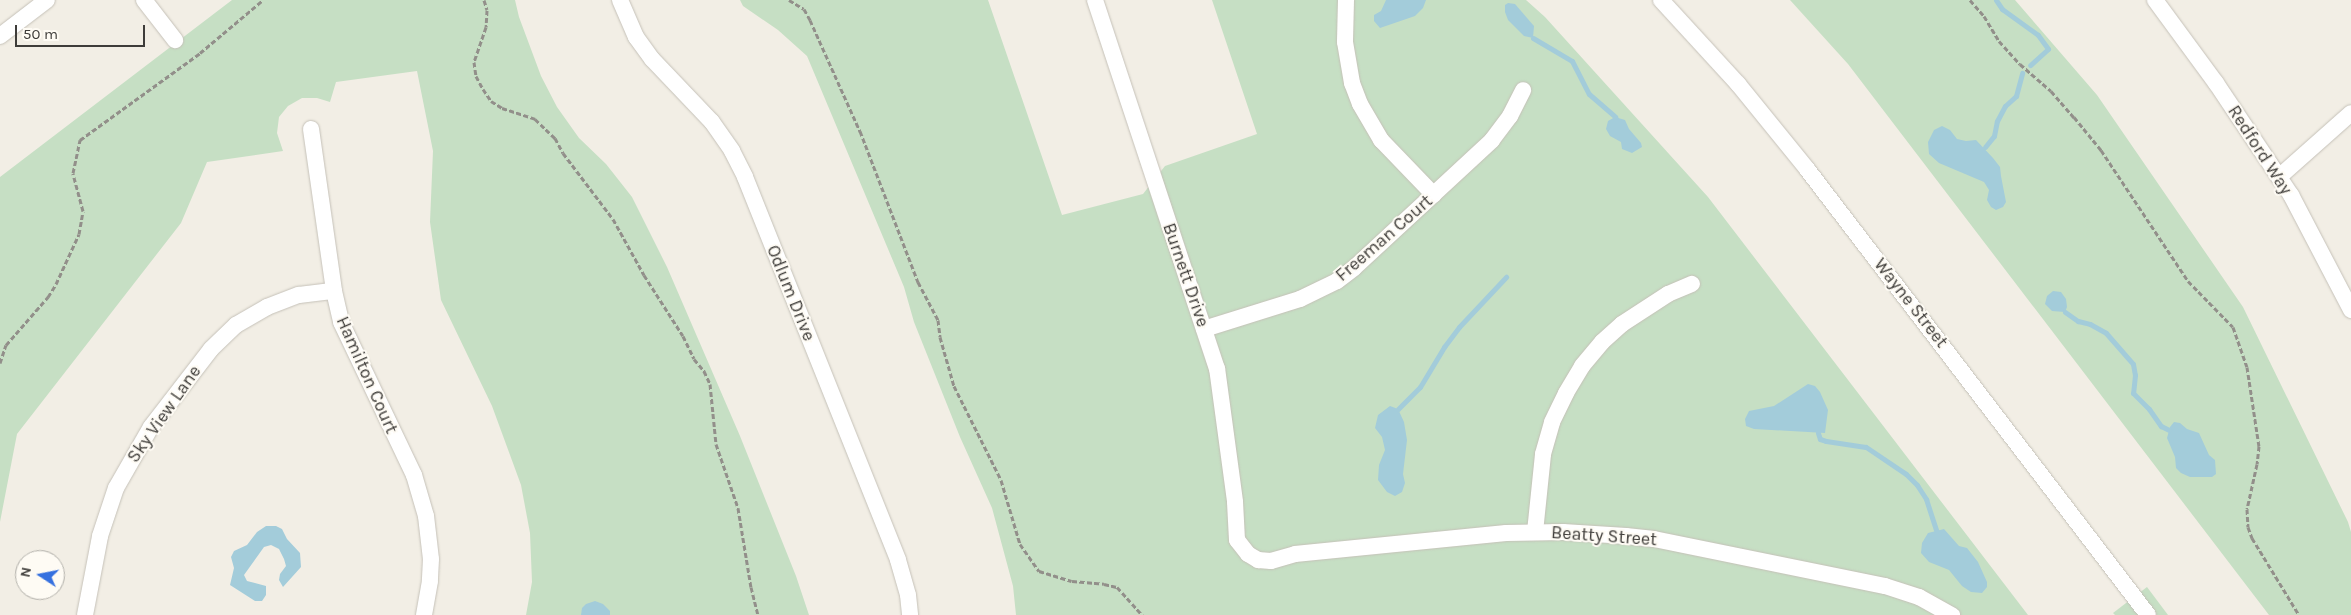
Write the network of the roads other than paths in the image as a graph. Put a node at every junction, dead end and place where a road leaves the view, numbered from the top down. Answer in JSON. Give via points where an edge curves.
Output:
{"nodes":[{"id":1,"x":47,"y":0,"type":"edge"},
{"id":2,"x":144,"y":0,"type":"edge"},
{"id":3,"x":620,"y":0,"type":"edge"},
{"id":4,"x":1095,"y":0,"type":"edge"},
{"id":5,"x":1346,"y":0,"type":"edge"},
{"id":6,"x":1661,"y":0,"type":"edge"},
{"id":7,"x":2155,"y":0,"type":"edge"},
{"id":8,"x":0,"y":36,"type":"edge"},
{"id":9,"x":175,"y":40,"type":"dead end"},
{"id":10,"x":1523,"y":90,"type":"dead end"},
{"id":11,"x":2351,"y":113,"type":"edge"},
{"id":12,"x":311,"y":129,"type":"dead end"},
{"id":13,"x":2279,"y":177,"type":"junction"},
{"id":14,"x":1434,"y":195,"type":"junction"},
{"id":15,"x":1692,"y":284,"type":"dead end"},
{"id":16,"x":334,"y":291,"type":"junction"},
{"id":17,"x":2351,"y":310,"type":"edge"},
{"id":18,"x":1204,"y":329,"type":"junction"},
{"id":19,"x":1535,"y":532,"type":"junction"},
{"id":20,"x":1248,"y":554,"type":"joint"},
{"id":21,"x":2143,"y":613,"type":"edge"},
{"id":22,"x":85,"y":615,"type":"edge"},
{"id":23,"x":424,"y":615,"type":"edge"},
{"id":24,"x":910,"y":615,"type":"edge"},
{"id":25,"x":1952,"y":615,"type":"edge"}],
"edges":[{"from":1,"to":8,"type":"street"},
{"from":2,"to":9,"type":"street"},
{"from":3,"to":24,"type":"street","name":"Odlum Drive","via":[[636,37],[652,59],[712,122],[745,177],[898,560]]},
{"from":4,"to":18,"type":"street","name":"Burnett Drive"},
{"from":5,"to":14,"type":"street","via":[[1345,42],[1352,83],[1360,104],[1381,140]]},
{"from":6,"to":21,"type":"street","name":"Wayne Street","via":[[1738,84],[1807,169]]},
{"from":7,"to":13,"type":"street","name":"Redford Way"},
{"from":10,"to":14,"type":"street","name":"Freeman Court","via":[[1510,116],[1492,140]]},
{"from":11,"to":13,"type":"street"},
{"from":12,"to":16,"type":"street","name":"Hamilton Court"},
{"from":13,"to":17,"type":"street","name":"Redford Way"},
{"from":14,"to":18,"type":"street","name":"Freeman Court","via":[[1337,281],[1300,299]]},
{"from":15,"to":19,"type":"street","via":[[1668,294],[1622,324],[1582,366],[1552,422],[1543,454]]},
{"from":16,"to":22,"type":"street","name":"Sky View Lane","via":[[299,295],[267,307],[222,336],[199,364],[151,427],[116,488],[100,536]]},
{"from":16,"to":23,"type":"street","name":"Hamilton Court","via":[[346,336],[414,475],[421,497],[430,537],[431,559]]},
{"from":18,"to":20,"type":"street","name":"Burnett Drive","via":[[1217,368],[1237,540]]},
{"from":19,"to":20,"type":"street","name":"Beatty Street","via":[[1295,554],[1271,561],[1258,560]]},
{"from":19,"to":25,"type":"street","name":"Beatty Street","via":[[1654,539],[1885,586],[1919,597]]}]}
